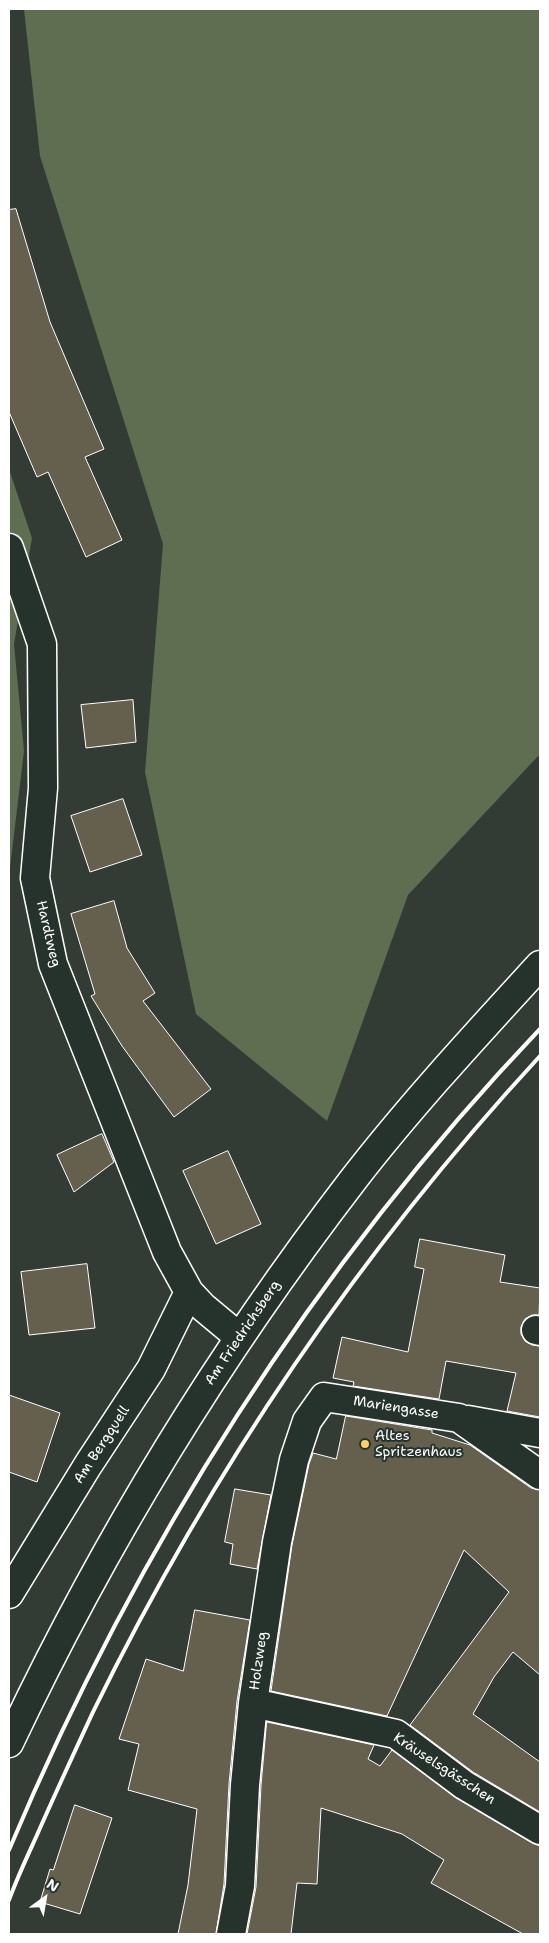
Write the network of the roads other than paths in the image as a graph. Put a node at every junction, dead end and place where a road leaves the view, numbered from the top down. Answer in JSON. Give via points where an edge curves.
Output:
{"nodes":[{"id":1,"x":9,"y":548,"type":"edge"},
{"id":2,"x":540,"y":965,"type":"edge"},
{"id":3,"x":189,"y":1292,"type":"junction"},
{"id":4,"x":239,"y":1336,"type":"junction"},
{"id":5,"x":324,"y":1397,"type":"joint"},
{"id":6,"x":459,"y":1418,"type":"junction"},
{"id":7,"x":540,"y":1433,"type":"edge"},
{"id":8,"x":540,"y":1475,"type":"edge"},
{"id":9,"x":9,"y":1594,"type":"edge"},
{"id":10,"x":253,"y":1703,"type":"junction"},
{"id":11,"x":9,"y":1743,"type":"edge"},
{"id":12,"x":540,"y":1830,"type":"edge"},
{"id":13,"x":231,"y":1934,"type":"edge"}],
"edges":[{"from":1,"to":3,"type":"street","name":"Hardtweg","via":[[42,644],[43,788],[35,878],[53,964],[167,1252]]},
{"from":2,"to":4,"type":"street","name":"Am Friedrichsberg","via":[[438,1077],[354,1179]]},
{"from":3,"to":4,"type":"street","name":"Hardtweg"},
{"from":3,"to":9,"type":"street","name":"Am Bergquell","via":[[151,1369]]},
{"from":4,"to":11,"type":"street","name":"Am Friedrichsberg","via":[[164,1453],[106,1552]]},
{"from":5,"to":6,"type":"street","name":"Mariengasse"},
{"from":5,"to":10,"type":"street","name":"Holzweg","via":[[307,1421],[294,1460],[277,1542]]},
{"from":6,"to":7,"type":"street"},
{"from":6,"to":8,"type":"street","name":"Mariengasse"},
{"from":10,"to":12,"type":"street","name":"Kräuselsgässchen","via":[[396,1734],[464,1785]]},
{"from":10,"to":13,"type":"street","name":"Holzweg","via":[[240,1886]]}]}
